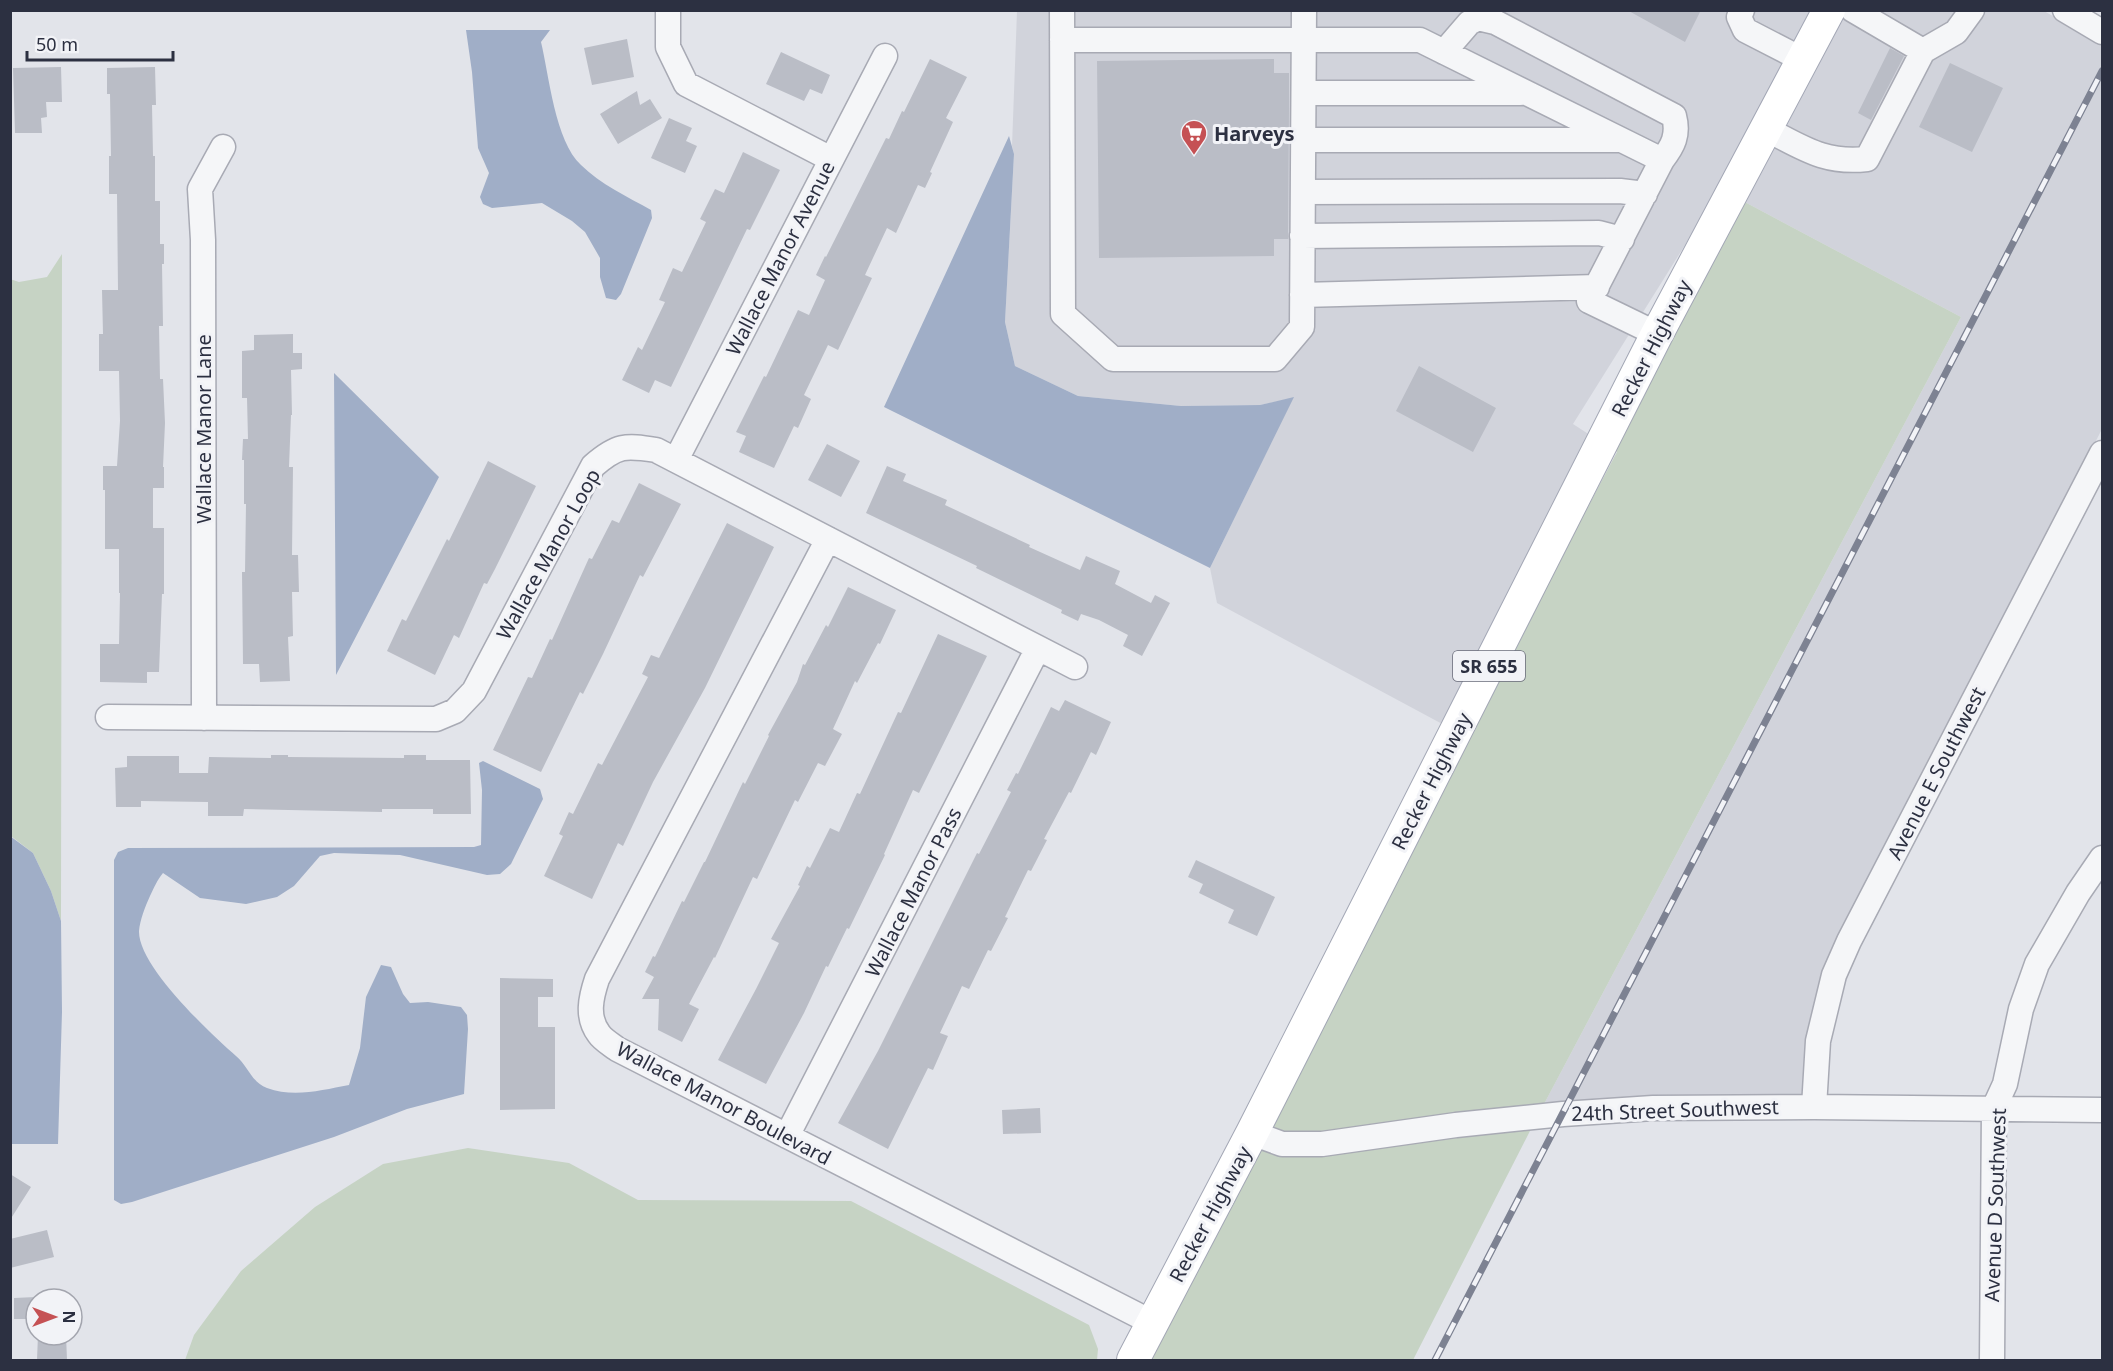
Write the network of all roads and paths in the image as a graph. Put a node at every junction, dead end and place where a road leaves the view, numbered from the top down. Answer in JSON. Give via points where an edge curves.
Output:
{"nodes":[{"id":1,"x":668,"y":10,"type":"edge"},
{"id":2,"x":1062,"y":10,"type":"edge"},
{"id":3,"x":1304,"y":10,"type":"edge"},
{"id":4,"x":1742,"y":10,"type":"edge"},
{"id":5,"x":1829,"y":10,"type":"edge"},
{"id":6,"x":1852,"y":10,"type":"edge"},
{"id":7,"x":1972,"y":10,"type":"edge"},
{"id":8,"x":2065,"y":10,"type":"edge"},
{"id":9,"x":2103,"y":32,"type":"edge"},
{"id":10,"x":1062,"y":40,"type":"junction"},
{"id":11,"x":1304,"y":40,"type":"junction"},
{"id":12,"x":1923,"y":51,"type":"junction"},
{"id":13,"x":1444,"y":52,"type":"junction"},
{"id":14,"x":885,"y":56,"type":"dead end"},
{"id":15,"x":1803,"y":60,"type":"junction"},
{"id":16,"x":1304,"y":93,"type":"junction"},
{"id":17,"x":1526,"y":93,"type":"junction"},
{"id":18,"x":1766,"y":129,"type":"junction"},
{"id":19,"x":1303,"y":140,"type":"junction"},
{"id":20,"x":1621,"y":140,"type":"junction"},
{"id":21,"x":223,"y":147,"type":"dead end"},
{"id":22,"x":831,"y":159,"type":"junction"},
{"id":23,"x":1662,"y":160,"type":"junction"},
{"id":24,"x":1303,"y":192,"type":"junction"},
{"id":25,"x":1645,"y":194,"type":"junction"},
{"id":26,"x":1302,"y":236,"type":"junction"},
{"id":27,"x":1622,"y":239,"type":"junction"},
{"id":28,"x":1597,"y":287,"type":"junction"},
{"id":29,"x":1302,"y":295,"type":"junction"},
{"id":30,"x":1657,"y":334,"type":"junction"},
{"id":31,"x":2103,"y":453,"type":"edge"},
{"id":32,"x":676,"y":460,"type":"junction"},
{"id":33,"x":828,"y":538,"type":"junction"},
{"id":34,"x":1038,"y":648,"type":"junction"},
{"id":35,"x":1075,"y":667,"type":"dead end"},
{"id":36,"x":108,"y":717,"type":"dead end"},
{"id":37,"x":204,"y":718,"type":"junction"},
{"id":38,"x":2103,"y":858,"type":"edge"},
{"id":39,"x":1815,"y":1107,"type":"junction"},
{"id":40,"x":1994,"y":1108,"type":"junction"},
{"id":41,"x":2103,"y":1110,"type":"edge"},
{"id":42,"x":1252,"y":1133,"type":"junction"},
{"id":43,"x":787,"y":1136,"type":"junction"},
{"id":44,"x":1153,"y":1323,"type":"junction"},
{"id":45,"x":1133,"y":1360,"type":"edge"},
{"id":46,"x":1992,"y":1360,"type":"edge"}],
"edges":[{"from":1,"to":22,"type":"street","via":[[668,46],[686,84]]},
{"from":2,"to":10,"type":"street"},
{"from":3,"to":11,"type":"street"},
{"from":4,"to":15,"type":"street","via":[[1739,17],[1745,30]]},
{"from":5,"to":15,"type":"main road","name":"Recker Highway","number":"SR 655"},
{"from":6,"to":12,"type":"street"},
{"from":7,"to":12,"type":"street","via":[[1956,33]]},
{"from":8,"to":9,"type":"street"},
{"from":10,"to":11,"type":"street"},
{"from":10,"to":29,"type":"street","via":[[1063,314],[1113,359],[1275,359],[1302,327]]},
{"from":11,"to":13,"type":"street","via":[[1420,40]]},
{"from":11,"to":16,"type":"street"},
{"from":12,"to":18,"type":"street","via":[[1867,159],[1847,161],[1816,154]]},
{"from":13,"to":17,"type":"street"},
{"from":13,"to":23,"type":"street","via":[[1469,23],[1478,18],[1495,22],[1674,116],[1675,140]]},
{"from":14,"to":22,"type":"street","name":"Wallace Manor Avenue"},
{"from":15,"to":18,"type":"main road","name":"Recker Highway","number":"SR 655"},
{"from":16,"to":17,"type":"street"},
{"from":16,"to":19,"type":"street"},
{"from":17,"to":20,"type":"street"},
{"from":18,"to":30,"type":"main road","name":"Recker Highway","number":"SR 655"},
{"from":19,"to":20,"type":"street"},
{"from":19,"to":24,"type":"street"},
{"from":20,"to":23,"type":"street"},
{"from":21,"to":37,"type":"street","name":"Wallace Manor Lane","via":[[200,189]]},
{"from":22,"to":32,"type":"street","name":"Wallace Manor Avenue"},
{"from":23,"to":25,"type":"street"},
{"from":24,"to":25,"type":"street"},
{"from":24,"to":26,"type":"street"},
{"from":25,"to":27,"type":"street"},
{"from":26,"to":27,"type":"street","via":[[1599,233]]},
{"from":26,"to":29,"type":"street"},
{"from":27,"to":28,"type":"street"},
{"from":28,"to":29,"type":"street"},
{"from":28,"to":30,"type":"street","via":[[1589,301]]},
{"from":30,"to":42,"type":"main road","name":"Recker Highway","number":"SR 655"},
{"from":31,"to":39,"type":"street","name":"Avenue E Southwest","via":[[1834,975],[1818,1041]]},
{"from":32,"to":33,"type":"street","name":"Wallace Manor Loop"},
{"from":32,"to":37,"type":"street","name":"Wallace Manor Loop","via":[[656,450],[623,447],[609,452],[593,466],[474,691],[455,711],[436,719]]},
{"from":33,"to":34,"type":"street","name":"Wallace Manor Loop"},
{"from":33,"to":43,"type":"street","name":"Wallace Manor Boulevard","via":[[597,979],[590,1002],[599,1035],[617,1049]]},
{"from":34,"to":35,"type":"street","name":"Wallace Manor Loop"},
{"from":34,"to":43,"type":"street","name":"Wallace Manor Pass"},
{"from":36,"to":37,"type":"street","name":"Wallace Manor Loop"},
{"from":38,"to":40,"type":"street","name":"Avenue D Southwest","via":[[2037,964],[2021,1009],[2005,1084]]},
{"from":39,"to":40,"type":"street","name":"24th Street Southwest"},
{"from":39,"to":42,"type":"street","name":"24th Street Southwest","via":[[1653,1108],[1563,1114],[1322,1144],[1282,1144]]},
{"from":40,"to":41,"type":"street","name":"24th Street Southwest"},
{"from":40,"to":46,"type":"street","name":"Avenue D Southwest"},
{"from":42,"to":44,"type":"main road","name":"Recker Highway","number":"SR 655"},
{"from":43,"to":44,"type":"street","name":"Wallace Manor Boulevard"},
{"from":44,"to":45,"type":"main road","name":"Recker Highway","number":"SR 655"}]}
